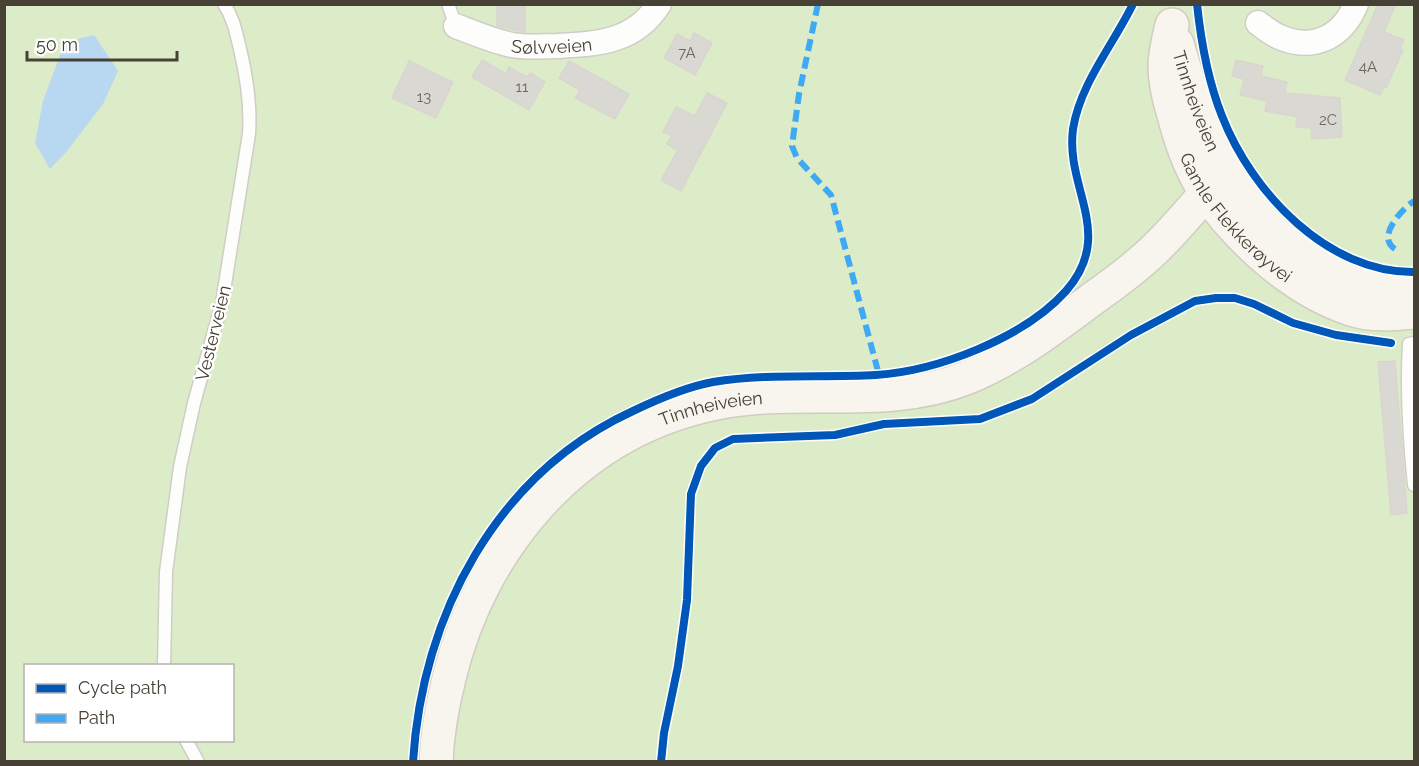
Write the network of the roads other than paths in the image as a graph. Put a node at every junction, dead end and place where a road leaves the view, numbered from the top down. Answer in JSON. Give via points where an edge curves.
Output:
{"nodes":[{"id":1,"x":224,"y":4,"type":"edge"},
{"id":2,"x":659,"y":4,"type":"edge"},
{"id":3,"x":1356,"y":4,"type":"edge"},
{"id":4,"x":452,"y":15,"type":"edge"},
{"id":5,"x":1172,"y":15,"type":"edge"},
{"id":6,"x":1258,"y":23,"type":"dead end"},
{"id":7,"x":1224,"y":201,"type":"junction"},
{"id":8,"x":1414,"y":291,"type":"edge"},
{"id":9,"x":1414,"y":312,"type":"edge"},
{"id":10,"x":1414,"y":343,"type":"edge"},
{"id":11,"x":1414,"y":485,"type":"edge"},
{"id":12,"x":164,"y":664,"type":"edge"},
{"id":13,"x":187,"y":742,"type":"edge"},
{"id":14,"x":198,"y":762,"type":"edge"},
{"id":15,"x":436,"y":762,"type":"edge"}],
"edges":[{"from":1,"to":12,"type":"lane","name":"Vesterveien","via":[[236,26],[247,74],[249,134],[222,303],[180,467],[166,572]]},
{"from":2,"to":4,"type":"street","name":"Sølvveien","via":[[641,26],[597,45],[515,46],[497,42]]},
{"from":3,"to":6,"type":"street","via":[[1346,23],[1315,43],[1280,38]]},
{"from":5,"to":7,"type":"street","name":"Gamle Flekkerøyvei","via":[[1165,64],[1167,91],[1188,160]]},
{"from":7,"to":8,"type":"street","name":"Gamle Flekkerøyvei","via":[[1268,226],[1325,268],[1357,282]]},
{"from":7,"to":9,"type":"street","name":"Gamle Flekkerøyvei","via":[[1250,243],[1280,270],[1315,293],[1353,310],[1390,315]]},
{"from":7,"to":15,"type":"street","name":"Tinnheiveien","via":[[1055,327],[966,378],[924,390],[881,396],[759,397],[715,403],[665,417],[585,462],[548,494],[520,527],[473,605],[443,703]]},
{"from":10,"to":11,"type":"lane","via":[[1409,344],[1407,381]]},
{"from":13,"to":14,"type":"lane"}]}
